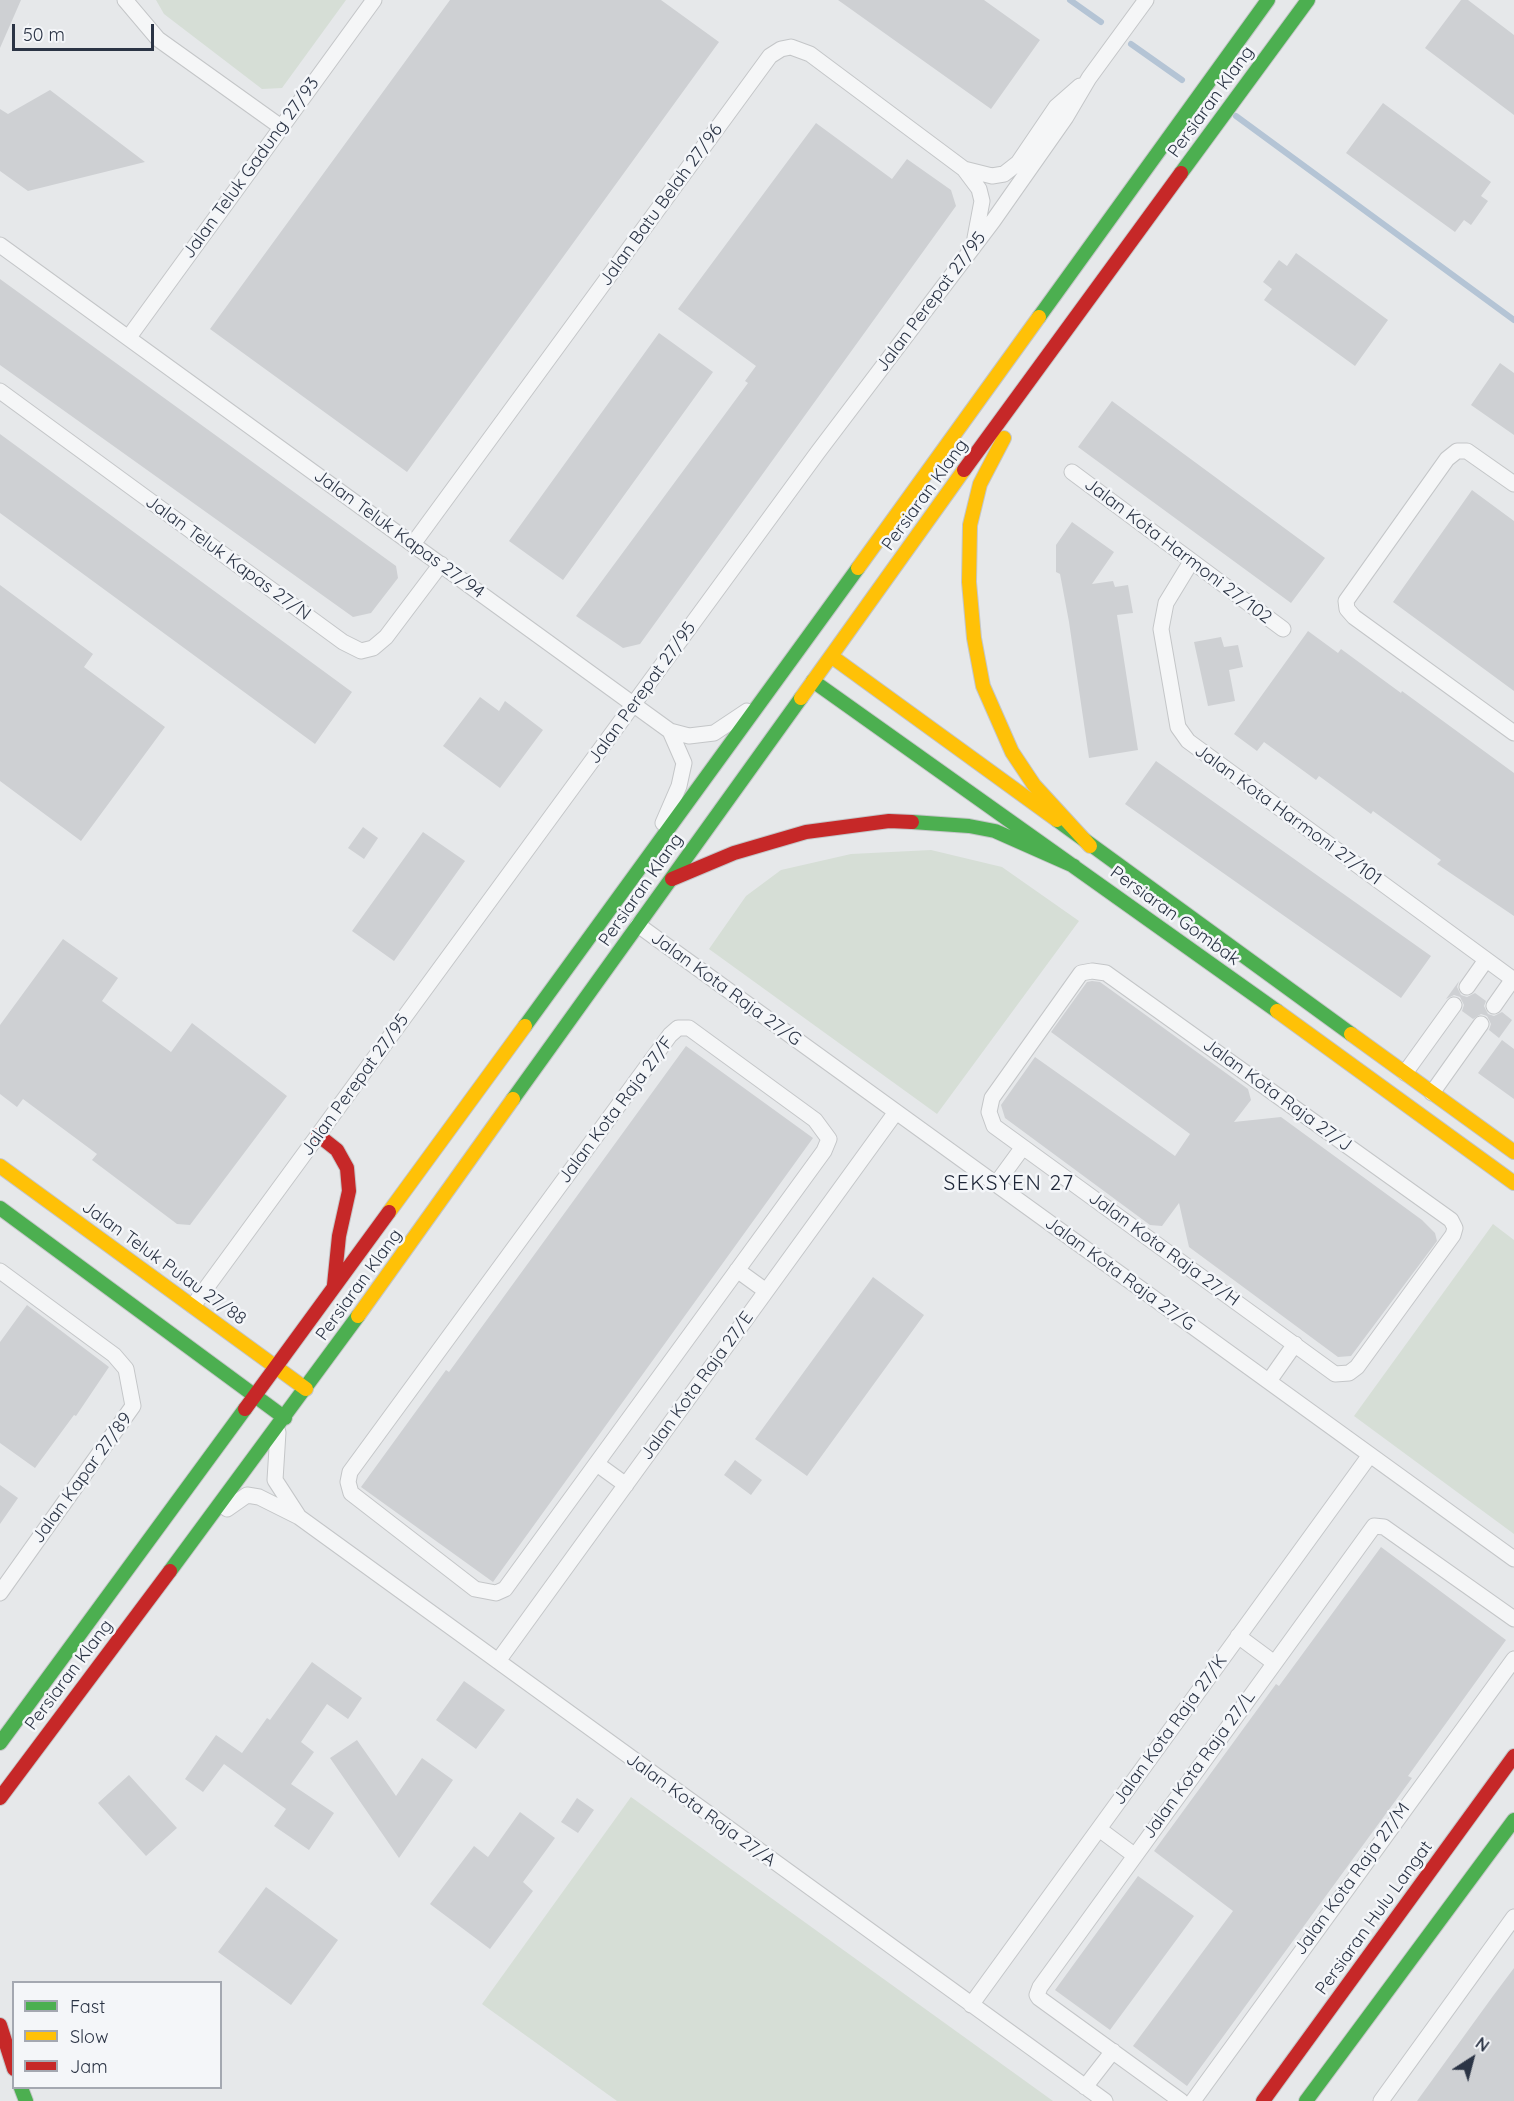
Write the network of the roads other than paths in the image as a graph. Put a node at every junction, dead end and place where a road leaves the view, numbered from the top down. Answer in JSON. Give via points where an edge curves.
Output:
{"nodes":[{"id":1,"x":125,"y":0,"type":"edge"},
{"id":2,"x":374,"y":0,"type":"edge"},
{"id":3,"x":1146,"y":0,"type":"edge"},
{"id":4,"x":1308,"y":0,"type":"edge"},
{"id":5,"x":1266,"y":3,"type":"edge"},
{"id":6,"x":1089,"y":78,"type":"junction"},
{"id":7,"x":281,"y":127,"type":"junction"},
{"id":8,"x":964,"y":169,"type":"junction"},
{"id":9,"x":0,"y":245,"type":"edge"},
{"id":10,"x":972,"y":246,"type":"junction"},
{"id":11,"x":129,"y":337,"type":"junction"},
{"id":12,"x":1035,"y":372,"type":"junction"},
{"id":13,"x":0,"y":391,"type":"edge"},
{"id":14,"x":1072,"y":472,"type":"dead end"},
{"id":15,"x":1514,"y":484,"type":"edge"},
{"id":16,"x":413,"y":544,"type":"junction"},
{"id":17,"x":1191,"y":562,"type":"junction"},
{"id":18,"x":441,"y":564,"type":"junction"},
{"id":19,"x":1283,"y":629,"type":"dead end"},
{"id":20,"x":831,"y":656,"type":"junction"},
{"id":21,"x":813,"y":681,"type":"junction"},
{"id":22,"x":766,"y":696,"type":"junction"},
{"id":23,"x":634,"y":705,"type":"junction"},
{"id":24,"x":670,"y":731,"type":"junction"},
{"id":25,"x":1514,"y":733,"type":"edge"},
{"id":26,"x":1090,"y":846,"type":"junction"},
{"id":27,"x":1074,"y":866,"type":"junction"},
{"id":28,"x":642,"y":867,"type":"junction"},
{"id":29,"x":669,"y":880,"type":"junction"},
{"id":30,"x":638,"y":925,"type":"junction"},
{"id":31,"x":1486,"y":960,"type":"junction"},
{"id":32,"x":1513,"y":980,"type":"edge"},
{"id":33,"x":1467,"y":987,"type":"dead end"},
{"id":34,"x":1454,"y":1005,"type":"dead end"},
{"id":35,"x":1494,"y":1006,"type":"dead end"},
{"id":36,"x":1481,"y":1024,"type":"dead end"},
{"id":37,"x":1405,"y":1073,"type":"junction"},
{"id":38,"x":1432,"y":1093,"type":"junction"},
{"id":39,"x":896,"y":1112,"type":"junction"},
{"id":40,"x":989,"y":1113,"type":"joint"},
{"id":41,"x":318,"y":1135,"type":"junction"},
{"id":42,"x":1023,"y":1147,"type":"junction"},
{"id":43,"x":1514,"y":1152,"type":"edge"},
{"id":44,"x":0,"y":1166,"type":"edge"},
{"id":45,"x":996,"y":1184,"type":"junction"},
{"id":46,"x":1514,"y":1184,"type":"edge"},
{"id":47,"x":0,"y":1208,"type":"edge"},
{"id":48,"x":737,"y":1270,"type":"junction"},
{"id":49,"x":0,"y":1271,"type":"edge"},
{"id":50,"x":334,"y":1285,"type":"junction"},
{"id":51,"x":766,"y":1291,"type":"junction"},
{"id":52,"x":193,"y":1306,"type":"junction"},
{"id":53,"x":1295,"y":1344,"type":"junction"},
{"id":54,"x":275,"y":1366,"type":"junction"},
{"id":55,"x":1349,"y":1372,"type":"joint"},
{"id":56,"x":1269,"y":1381,"type":"junction"},
{"id":57,"x":306,"y":1389,"type":"junction"},
{"id":58,"x":254,"y":1394,"type":"junction"},
{"id":59,"x":282,"y":1422,"type":"junction"},
{"id":60,"x":1370,"y":1455,"type":"junction"},
{"id":61,"x":597,"y":1464,"type":"junction"},
{"id":62,"x":626,"y":1485,"type":"junction"},
{"id":63,"x":299,"y":1517,"type":"junction"},
{"id":64,"x":196,"y":1537,"type":"junction"},
{"id":65,"x":1514,"y":1559,"type":"edge"},
{"id":66,"x":2,"y":1585,"type":"edge"},
{"id":67,"x":1514,"y":1619,"type":"edge"},
{"id":68,"x":1238,"y":1636,"type":"junction"},
{"id":69,"x":1514,"y":1659,"type":"edge"},
{"id":70,"x":498,"y":1661,"type":"junction"},
{"id":71,"x":1274,"y":1662,"type":"junction"},
{"id":72,"x":0,"y":1743,"type":"edge"},
{"id":73,"x":1514,"y":1756,"type":"edge"},
{"id":74,"x":29,"y":1758,"type":"junction"},
{"id":75,"x":0,"y":1798,"type":"edge"},
{"id":76,"x":1,"y":1815,"type":"edge"},
{"id":77,"x":1514,"y":1820,"type":"edge"},
{"id":78,"x":1099,"y":1829,"type":"junction"},
{"id":79,"x":1514,"y":1840,"type":"edge"},
{"id":80,"x":1134,"y":1855,"type":"junction"},
{"id":81,"x":1487,"y":1860,"type":"junction"},
{"id":82,"x":1514,"y":1917,"type":"edge"},
{"id":83,"x":971,"y":2004,"type":"junction"},
{"id":84,"x":0,"y":2025,"type":"edge"},
{"id":85,"x":1113,"y":2051,"type":"junction"},
{"id":86,"x":12,"y":2063,"type":"edge"},
{"id":87,"x":1086,"y":2087,"type":"junction"},
{"id":88,"x":1105,"y":2101,"type":"edge"},
{"id":89,"x":1181,"y":2101,"type":"edge"},
{"id":90,"x":1193,"y":2101,"type":"edge"},
{"id":91,"x":1263,"y":2101,"type":"edge"},
{"id":92,"x":1306,"y":2101,"type":"edge"},
{"id":93,"x":1381,"y":2101,"type":"edge"}],
"edges":[{"from":1,"to":7,"type":"street","via":[[158,39]]},
{"from":2,"to":7,"type":"street","name":"Jalan Teluk Gadung 27/93"},
{"from":3,"to":6,"type":"street","name":"Jalan Perepat 27/95"},
{"from":4,"to":12,"type":"main road","name":"Persiaran Klang"},
{"from":5,"to":22,"type":"main road","name":"Persiaran Klang"},
{"from":6,"to":8,"type":"street","name":"Jalan Perepat 27/95","via":[[1056,106],[1018,163],[1004,174],[992,176]]},
{"from":6,"to":10,"type":"street","name":"Jalan Perepat 27/95","via":[[1066,117]]},
{"from":7,"to":11,"type":"street","name":"Jalan Teluk Gadung 27/93"},
{"from":8,"to":10,"type":"street","via":[[979,189],[982,201]]},
{"from":8,"to":16,"type":"street","name":"Jalan Batu Belah 27/96","via":[[810,54],[791,47],[770,56]]},
{"from":9,"to":11,"type":"street","name":"Jalan Teluk Kapas 27/94"},
{"from":10,"to":23,"type":"street","name":"Jalan Perepat 27/95"},
{"from":11,"to":16,"type":"street","name":"Jalan Teluk Kapas 27/94"},
{"from":12,"to":20,"type":"main road","name":"Persiaran Klang"},
{"from":12,"to":26,"type":"main road","via":[[980,484],[970,525],[969,582],[974,638],[983,686],[1012,752],[1034,785]]},
{"from":13,"to":18,"type":"street","name":"Jalan Teluk Kapas 27/N","via":[[343,642],[361,651],[373,648],[386,637]]},
{"from":14,"to":17,"type":"street","name":"Jalan Kota Harmoni 27/102"},
{"from":15,"to":25,"type":"street","via":[[1467,451],[1452,454],[1346,601],[1347,609]]},
{"from":16,"to":18,"type":"street","name":"Jalan Teluk Kapas 27/94"},
{"from":17,"to":19,"type":"street","name":"Jalan Kota Harmoni 27/102"},
{"from":17,"to":31,"type":"street","name":"Jalan Kota Harmoni 27/101","via":[[1166,603],[1161,628],[1178,727],[1188,741]]},
{"from":18,"to":23,"type":"street","name":"Jalan Teluk Kapas 27/94"},
{"from":20,"to":21,"type":"main road","name":"Persiaran Klang"},
{"from":20,"to":26,"type":"main road","name":"Persiaran Gombak"},
{"from":21,"to":27,"type":"main road","name":"Persiaran Gombak"},
{"from":21,"to":29,"type":"main road","name":"Persiaran Klang"},
{"from":22,"to":24,"type":"street","via":[[714,733],[689,736]]},
{"from":22,"to":28,"type":"main road","name":"Persiaran Klang"},
{"from":23,"to":24,"type":"street","name":"Jalan Teluk Kapas 27/94"},
{"from":23,"to":41,"type":"street","name":"Jalan Perepat 27/95"},
{"from":24,"to":28,"type":"street","via":[[684,763],[679,786]]},
{"from":26,"to":37,"type":"main road","name":"Persiaran Gombak"},
{"from":27,"to":29,"type":"main road","via":[[995,831],[889,821],[806,832],[734,853]]},
{"from":27,"to":46,"type":"main road","name":"Persiaran Gombak"},
{"from":28,"to":50,"type":"main road","name":"Persiaran Klang"},
{"from":29,"to":30,"type":"main road","name":"Persiaran Klang"},
{"from":30,"to":39,"type":"street","name":"Jalan Kota Raja 27/G"},
{"from":30,"to":57,"type":"main road","name":"Persiaran Klang"},
{"from":31,"to":32,"type":"street","name":"Jalan Kota Harmoni 27/101"},
{"from":31,"to":33,"type":"street"},
{"from":32,"to":35,"type":"street"},
{"from":34,"to":37,"type":"street"},
{"from":36,"to":38,"type":"street"},
{"from":37,"to":38,"type":"main road","name":"Persiaran Gombak"},
{"from":38,"to":43,"type":"main road","name":"Persiaran Gombak"},
{"from":39,"to":45,"type":"street","name":"Jalan Kota Raja 27/G"},
{"from":39,"to":51,"type":"street","name":"Jalan Kota Raja 27/E"},
{"from":40,"to":42,"type":"street","name":"Jalan Kota Raja 27/H","via":[[994,1126]]},
{"from":40,"to":55,"type":"street","name":"Jalan Kota Raja 27/J","via":[[992,1098],[1081,974],[1106,973],[1451,1220],[1453,1235],[1357,1367]]},
{"from":41,"to":50,"type":"main road","via":[[337,1150],[347,1168],[349,1191]]},
{"from":41,"to":52,"type":"street","name":"Jalan Perepat 27/95"},
{"from":42,"to":45,"type":"street"},
{"from":42,"to":53,"type":"street","name":"Jalan Kota Raja 27/H"},
{"from":44,"to":52,"type":"main road","name":"Jalan Teluk Pulau 27/88"},
{"from":45,"to":56,"type":"street","name":"Jalan Kota Raja 27/G"},
{"from":47,"to":58,"type":"main road"},
{"from":48,"to":51,"type":"street"},
{"from":48,"to":61,"type":"street","name":"Jalan Kota Raja 27/F"},
{"from":48,"to":61,"type":"street","name":"Jalan Kota Raja 27/F","via":[[829,1139],[815,1120],[689,1028],[678,1028],[357,1462],[348,1482],[351,1493],[475,1589],[496,1593],[505,1589]]},
{"from":49,"to":66,"type":"street","name":"Jalan Kapar 27/89","via":[[114,1355],[126,1368],[133,1406]]},
{"from":50,"to":54,"type":"main road","name":"Persiaran Klang"},
{"from":51,"to":62,"type":"street","name":"Jalan Kota Raja 27/E"},
{"from":52,"to":54,"type":"main road","name":"Jalan Teluk Pulau 27/88"},
{"from":53,"to":55,"type":"street","name":"Jalan Kota Raja 27/H","via":[[1335,1374]]},
{"from":53,"to":56,"type":"street"},
{"from":54,"to":57,"type":"main road","name":"Jalan Teluk Pulau 27/88"},
{"from":54,"to":58,"type":"main road","name":"Persiaran Klang"},
{"from":56,"to":60,"type":"street","name":"Jalan Kota Raja 27/G"},
{"from":57,"to":59,"type":"main road","name":"Persiaran Klang"},
{"from":58,"to":59,"type":"main road"},
{"from":58,"to":72,"type":"main road","name":"Persiaran Klang"},
{"from":59,"to":63,"type":"street","name":"Jalan Kota Raja 27/A","via":[[275,1480]]},
{"from":59,"to":64,"type":"main road","name":"Persiaran Klang"},
{"from":60,"to":65,"type":"street","name":"Jalan Kota Raja 27/G"},
{"from":60,"to":68,"type":"street","name":"Jalan Kota Raja 27/K"},
{"from":61,"to":62,"type":"street"},
{"from":62,"to":70,"type":"street","name":"Jalan Kota Raja 27/E"},
{"from":63,"to":64,"type":"street","name":"Jalan Kota Raja 27/A","via":[[247,1495]]},
{"from":63,"to":70,"type":"street","name":"Jalan Kota Raja 27/A"},
{"from":64,"to":74,"type":"main road","name":"Persiaran Klang"},
{"from":67,"to":71,"type":"street","name":"Jalan Kota Raja 27/L","via":[[1384,1527],[1374,1526]]},
{"from":68,"to":71,"type":"street"},
{"from":68,"to":78,"type":"street","name":"Jalan Kota Raja 27/K"},
{"from":69,"to":90,"type":"street","name":"Jalan Kota Raja 27/M"},
{"from":70,"to":83,"type":"street","name":"Jalan Kota Raja 27/A"},
{"from":71,"to":80,"type":"street","name":"Jalan Kota Raja 27/L"},
{"from":73,"to":91,"type":"main road","name":"Persiaran Hulu Langat"},
{"from":74,"to":75,"type":"main road","name":"Persiaran Klang"},
{"from":74,"to":76,"type":"main road"},
{"from":77,"to":81,"type":"main road"},
{"from":78,"to":80,"type":"street"},
{"from":78,"to":83,"type":"street","name":"Jalan Kota Raja 27/K"},
{"from":79,"to":81,"type":"street","via":[[1498,1847]]},
{"from":80,"to":85,"type":"street","name":"Jalan Kota Raja 27/L","via":[[1037,1995]]},
{"from":81,"to":92,"type":"main road"},
{"from":82,"to":93,"type":"street"},
{"from":83,"to":87,"type":"street","name":"Jalan Kota Raja 27/A"},
{"from":84,"to":86,"type":"main road"},
{"from":85,"to":87,"type":"street"},
{"from":85,"to":89,"type":"street"},
{"from":87,"to":88,"type":"street","name":"Jalan Kota Raja 27/A"}]}
